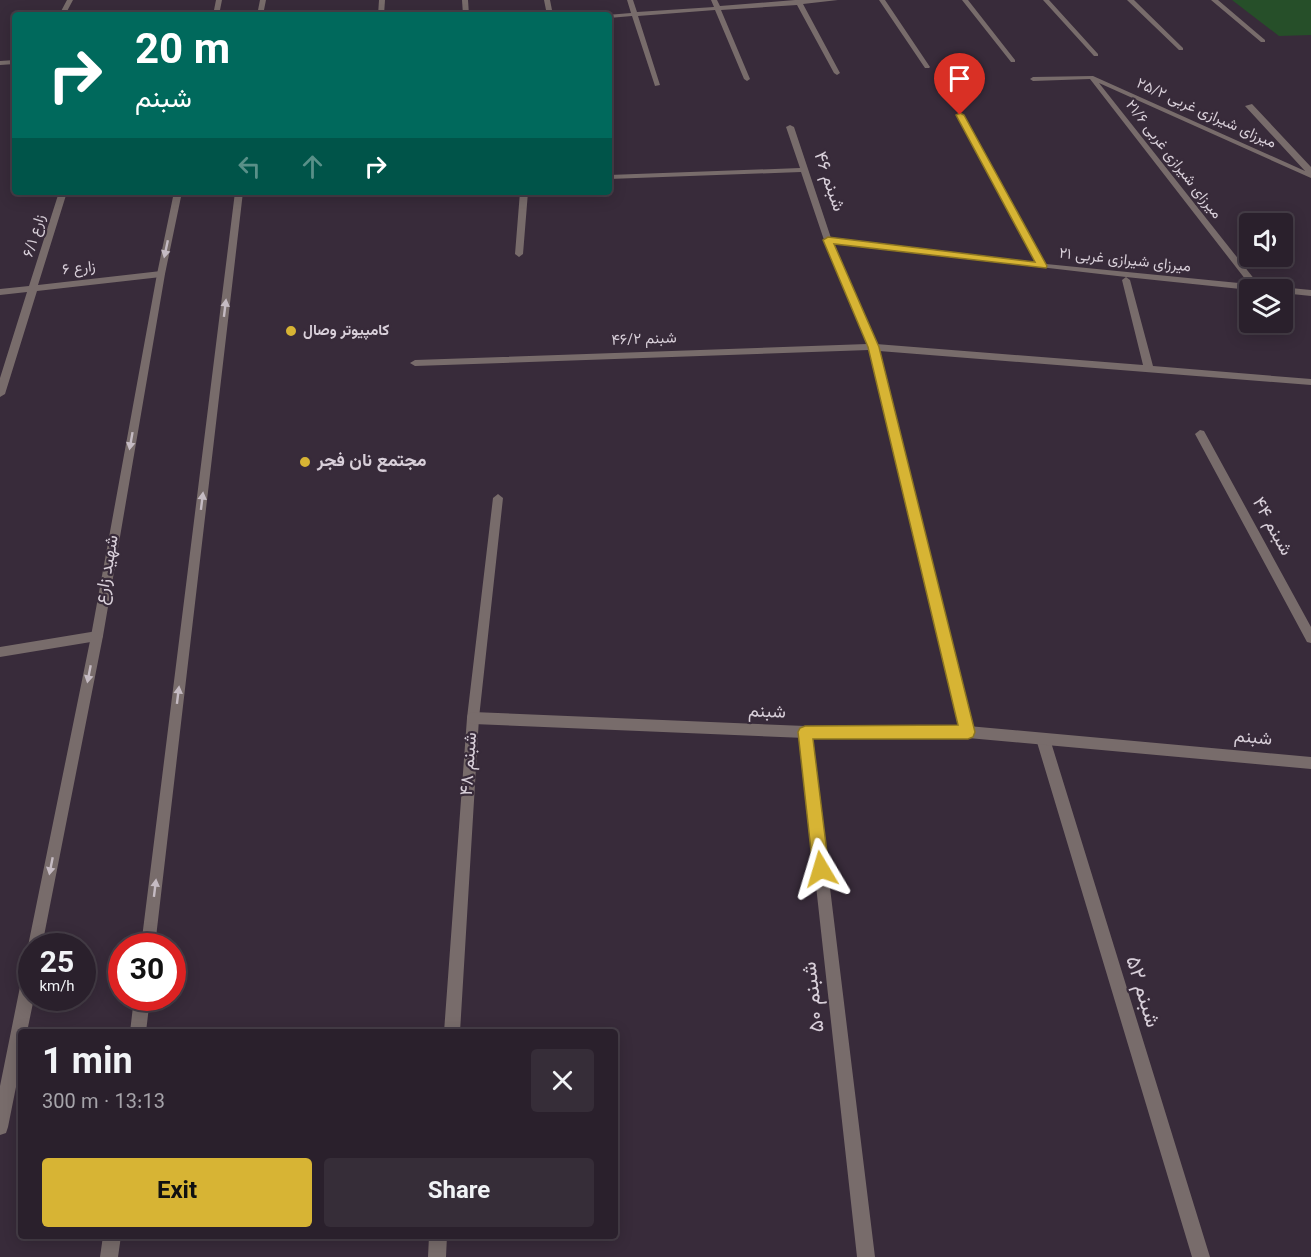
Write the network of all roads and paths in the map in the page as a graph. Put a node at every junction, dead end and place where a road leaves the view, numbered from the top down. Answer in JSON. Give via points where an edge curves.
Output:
{"nodes":[{"id":1,"x":630,"y":0,"type":"edge"},
{"id":2,"x":714,"y":0,"type":"edge"},
{"id":3,"x":835,"y":0,"type":"edge"},
{"id":4,"x":882,"y":0,"type":"edge"},
{"id":5,"x":965,"y":0,"type":"edge"},
{"id":6,"x":1046,"y":0,"type":"edge"},
{"id":7,"x":1130,"y":0,"type":"edge"},
{"id":8,"x":1214,"y":0,"type":"edge"},
{"id":9,"x":799,"y":1,"type":"edge"},
{"id":10,"x":717,"y":9,"type":"junction"},
{"id":11,"x":634,"y":15,"type":"junction"},
{"id":12,"x":612,"y":16,"type":"edge"},
{"id":13,"x":1263,"y":41,"type":"dead end"},
{"id":14,"x":1181,"y":49,"type":"dead end"},
{"id":15,"x":1096,"y":55,"type":"dead end"},
{"id":16,"x":1013,"y":61,"type":"dead end"},
{"id":17,"x":927,"y":67,"type":"dead end"},
{"id":18,"x":837,"y":73,"type":"dead end"},
{"id":19,"x":1091,"y":77,"type":"junction"},
{"id":20,"x":747,"y":79,"type":"dead end"},
{"id":21,"x":1033,"y":79,"type":"dead end"},
{"id":22,"x":657,"y":85,"type":"dead end"},
{"id":23,"x":1249,"y":106,"type":"dead end"},
{"id":24,"x":960,"y":115,"type":"dead end"},
{"id":25,"x":790,"y":127,"type":"dead end"},
{"id":26,"x":805,"y":170,"type":"junction"},
{"id":27,"x":1311,"y":174,"type":"edge"},
{"id":28,"x":612,"y":177,"type":"edge"},
{"id":29,"x":62,"y":195,"type":"edge"},
{"id":30,"x":177,"y":195,"type":"edge"},
{"id":31,"x":238,"y":195,"type":"edge"},
{"id":32,"x":524,"y":195,"type":"edge"},
{"id":33,"x":828,"y":240,"type":"junction"},
{"id":34,"x":519,"y":254,"type":"dead end"},
{"id":35,"x":1042,"y":266,"type":"junction"},
{"id":36,"x":161,"y":274,"type":"junction"},
{"id":37,"x":1250,"y":279,"type":"edge"},
{"id":38,"x":1126,"y":280,"type":"dead end"},
{"id":39,"x":1239,"y":285,"type":"edge"},
{"id":40,"x":33,"y":288,"type":"junction"},
{"id":41,"x":1293,"y":291,"type":"edge"},
{"id":42,"x":0,"y":292,"type":"edge"},
{"id":43,"x":1311,"y":293,"type":"edge"},
{"id":44,"x":873,"y":347,"type":"junction"},
{"id":45,"x":415,"y":363,"type":"dead end"},
{"id":46,"x":1149,"y":369,"type":"junction"},
{"id":47,"x":1311,"y":382,"type":"edge"},
{"id":48,"x":0,"y":394,"type":"edge"},
{"id":49,"x":1200,"y":434,"type":"dead end"},
{"id":50,"x":498,"y":498,"type":"dead end"},
{"id":51,"x":97,"y":636,"type":"junction"},
{"id":52,"x":1311,"y":638,"type":"edge"},
{"id":53,"x":0,"y":652,"type":"edge"},
{"id":54,"x":473,"y":718,"type":"junction"},
{"id":55,"x":805,"y":732,"type":"junction"},
{"id":56,"x":968,"y":732,"type":"junction"},
{"id":57,"x":1043,"y":739,"type":"junction"},
{"id":58,"x":1311,"y":763,"type":"edge"},
{"id":59,"x":38,"y":933,"type":"edge"},
{"id":60,"x":150,"y":933,"type":"edge"},
{"id":61,"x":23,"y":1011,"type":"edge"},
{"id":62,"x":140,"y":1011,"type":"edge"},
{"id":63,"x":20,"y":1029,"type":"edge"},
{"id":64,"x":138,"y":1029,"type":"edge"},
{"id":65,"x":452,"y":1029,"type":"edge"},
{"id":66,"x":18,"y":1037,"type":"edge"},
{"id":67,"x":0,"y":1127,"type":"edge"},
{"id":68,"x":112,"y":1239,"type":"edge"},
{"id":69,"x":438,"y":1239,"type":"edge"},
{"id":70,"x":109,"y":1257,"type":"edge"},
{"id":71,"x":437,"y":1257,"type":"edge"},
{"id":72,"x":866,"y":1257,"type":"edge"},
{"id":73,"x":1201,"y":1257,"type":"edge"}],
"edges":[{"from":1,"to":11,"type":"street"},
{"from":2,"to":10,"type":"street"},
{"from":3,"to":9,"type":"street"},
{"from":4,"to":17,"type":"street"},
{"from":5,"to":16,"type":"street"},
{"from":6,"to":15,"type":"street"},
{"from":7,"to":14,"type":"street"},
{"from":8,"to":13,"type":"street"},
{"from":9,"to":10,"type":"street"},
{"from":9,"to":18,"type":"street"},
{"from":10,"to":11,"type":"street"},
{"from":10,"to":20,"type":"street"},
{"from":11,"to":12,"type":"street"},
{"from":11,"to":22,"type":"street"},
{"from":19,"to":21,"type":"street"},
{"from":19,"to":27,"type":"street","name":"۲۵/۲ میرزای شیرازی غربی"},
{"from":19,"to":37,"type":"street","name":"۲۱/۶ میرزای شیرازی غربی"},
{"from":23,"to":27,"type":"street"},
{"from":24,"to":35,"type":"street"},
{"from":25,"to":26,"type":"street","name":"۴۶ شبنم"},
{"from":26,"to":28,"type":"street"},
{"from":26,"to":33,"type":"street","name":"۴۶ شبنم"},
{"from":29,"to":40,"type":"street","name":"۶/۱ زارع"},
{"from":30,"to":36,"type":"street","name":"شهید زارع","one_way":true},
{"from":60,"to":31,"type":"street","one_way":true},
{"from":32,"to":34,"type":"street"},
{"from":33,"to":35,"type":"street","name":"۲۱ میرزای شیرازی غربی"},
{"from":33,"to":44,"type":"street","name":"۴۶ شبنم"},
{"from":35,"to":39,"type":"street","name":"۲۱ میرزای شیرازی غربی"},
{"from":36,"to":40,"type":"street","name":"۶ زارع"},
{"from":36,"to":51,"type":"street","name":"شهید زارع","one_way":true},
{"from":38,"to":46,"type":"street"},
{"from":40,"to":42,"type":"street","name":"۶ زارع"},
{"from":40,"to":48,"type":"street","name":"۶/۱ زارع"},
{"from":41,"to":43,"type":"street"},
{"from":44,"to":45,"type":"street","name":"۴۶/۲ شبنم"},
{"from":44,"to":46,"type":"street","name":"۴۶/۲ شبنم"},
{"from":44,"to":56,"type":"street","name":"۴۶ شبنم"},
{"from":46,"to":47,"type":"street","name":"۴۶/۲ شبنم"},
{"from":49,"to":52,"type":"street","name":"شبنم ۴۴"},
{"from":50,"to":54,"type":"street","name":"۴۸ شبنم"},
{"from":51,"to":53,"type":"street"},
{"from":51,"to":59,"type":"street","name":"شهید زارع","one_way":true},
{"from":54,"to":55,"type":"street","name":"شبنم"},
{"from":54,"to":65,"type":"street","name":"۴۸ شبنم"},
{"from":55,"to":56,"type":"street","name":"شبنم"},
{"from":55,"to":72,"type":"street","name":"۵۰ شبنم"},
{"from":56,"to":57,"type":"street","name":"شبنم"},
{"from":57,"to":58,"type":"street","name":"شبنم"},
{"from":57,"to":73,"type":"street","name":"۵۲ شبنم"},
{"from":61,"to":63,"type":"street"},
{"from":62,"to":64,"type":"street"},
{"from":66,"to":67,"type":"street"},
{"from":68,"to":70,"type":"street"},
{"from":69,"to":71,"type":"street"}]}
